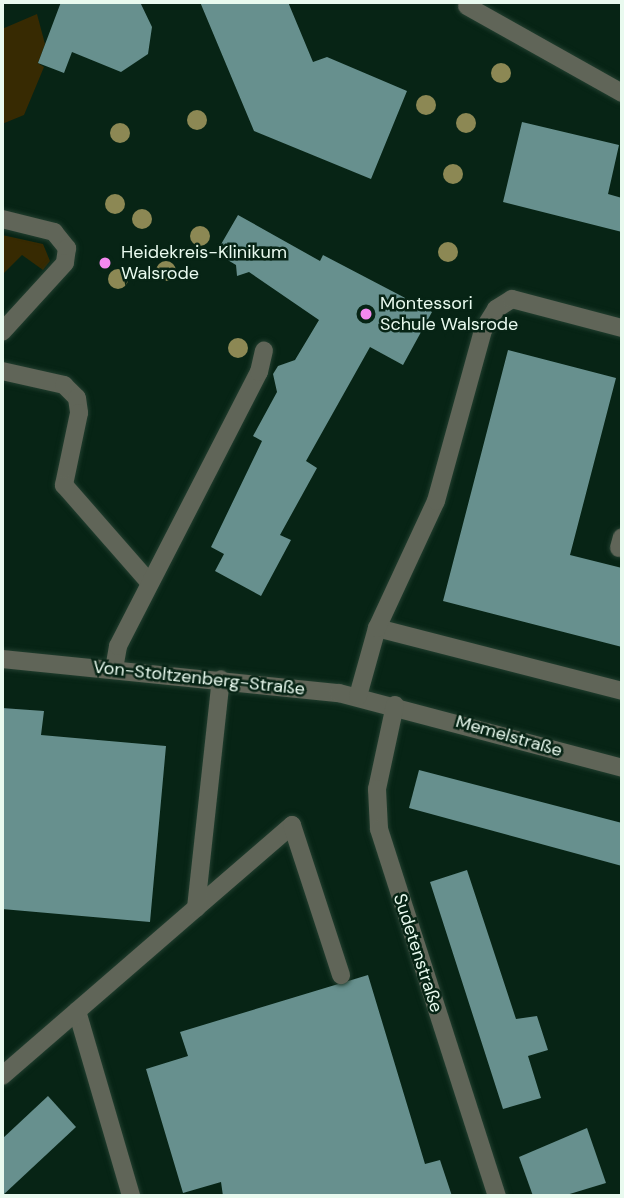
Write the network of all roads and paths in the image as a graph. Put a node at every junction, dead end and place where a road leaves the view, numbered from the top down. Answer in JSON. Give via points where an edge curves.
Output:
{"nodes":[{"id":1,"x":467,"y":6,"type":"dead end"},
{"id":2,"x":622,"y":93,"type":"edge"},
{"id":3,"x":2,"y":219,"type":"edge"},
{"id":4,"x":622,"y":328,"type":"edge"},
{"id":5,"x":2,"y":332,"type":"edge"},
{"id":6,"x":264,"y":351,"type":"dead end"},
{"id":7,"x":2,"y":370,"type":"edge"},
{"id":8,"x":149,"y":582,"type":"junction"},
{"id":9,"x":377,"y":628,"type":"junction"},
{"id":10,"x":2,"y":659,"type":"edge"},
{"id":11,"x":114,"y":669,"type":"junction"},
{"id":12,"x":221,"y":679,"type":"junction"},
{"id":13,"x":622,"y":691,"type":"edge"},
{"id":14,"x":358,"y":696,"type":"junction"},
{"id":15,"x":395,"y":705,"type":"junction"},
{"id":16,"x":622,"y":768,"type":"edge"},
{"id":17,"x":196,"y":908,"type":"junction"},
{"id":18,"x":341,"y":975,"type":"dead end"},
{"id":19,"x":77,"y":1011,"type":"junction"},
{"id":20,"x":2,"y":1076,"type":"edge"},
{"id":21,"x":131,"y":1196,"type":"edge"},
{"id":22,"x":497,"y":1196,"type":"edge"}],
"edges":[{"from":1,"to":2,"type":"street"},
{"from":3,"to":5,"type":"street","via":[[54,232],[67,248],[65,263]]},
{"from":4,"to":9,"type":"street","via":[[512,299],[496,309],[483,330],[436,501]]},
{"from":6,"to":8,"type":"street","via":[[259,372]]},
{"from":7,"to":8,"type":"street","via":[[64,385],[77,398],[79,413],[64,485]]},
{"from":8,"to":11,"type":"street","via":[[118,646]]},
{"from":9,"to":13,"type":"street"},
{"from":9,"to":14,"type":"street"},
{"from":10,"to":11,"type":"street","name":"Von-Stoltzenberg-Straße"},
{"from":11,"to":12,"type":"street","name":"Von-Stoltzenberg-Straße"},
{"from":12,"to":14,"type":"street","name":"Von-Stoltzenberg-Straße"},
{"from":12,"to":17,"type":"street"},
{"from":14,"to":15,"type":"street","name":"Von-Stoltzenberg-Straße"},
{"from":15,"to":16,"type":"street","name":"Memelstraße"},
{"from":15,"to":22,"type":"street","name":"Sudetenstraße","via":[[377,789],[379,829]]},
{"from":17,"to":18,"type":"street","via":[[292,825]]},
{"from":17,"to":19,"type":"street"},
{"from":19,"to":20,"type":"street"},
{"from":19,"to":21,"type":"street"}]}
